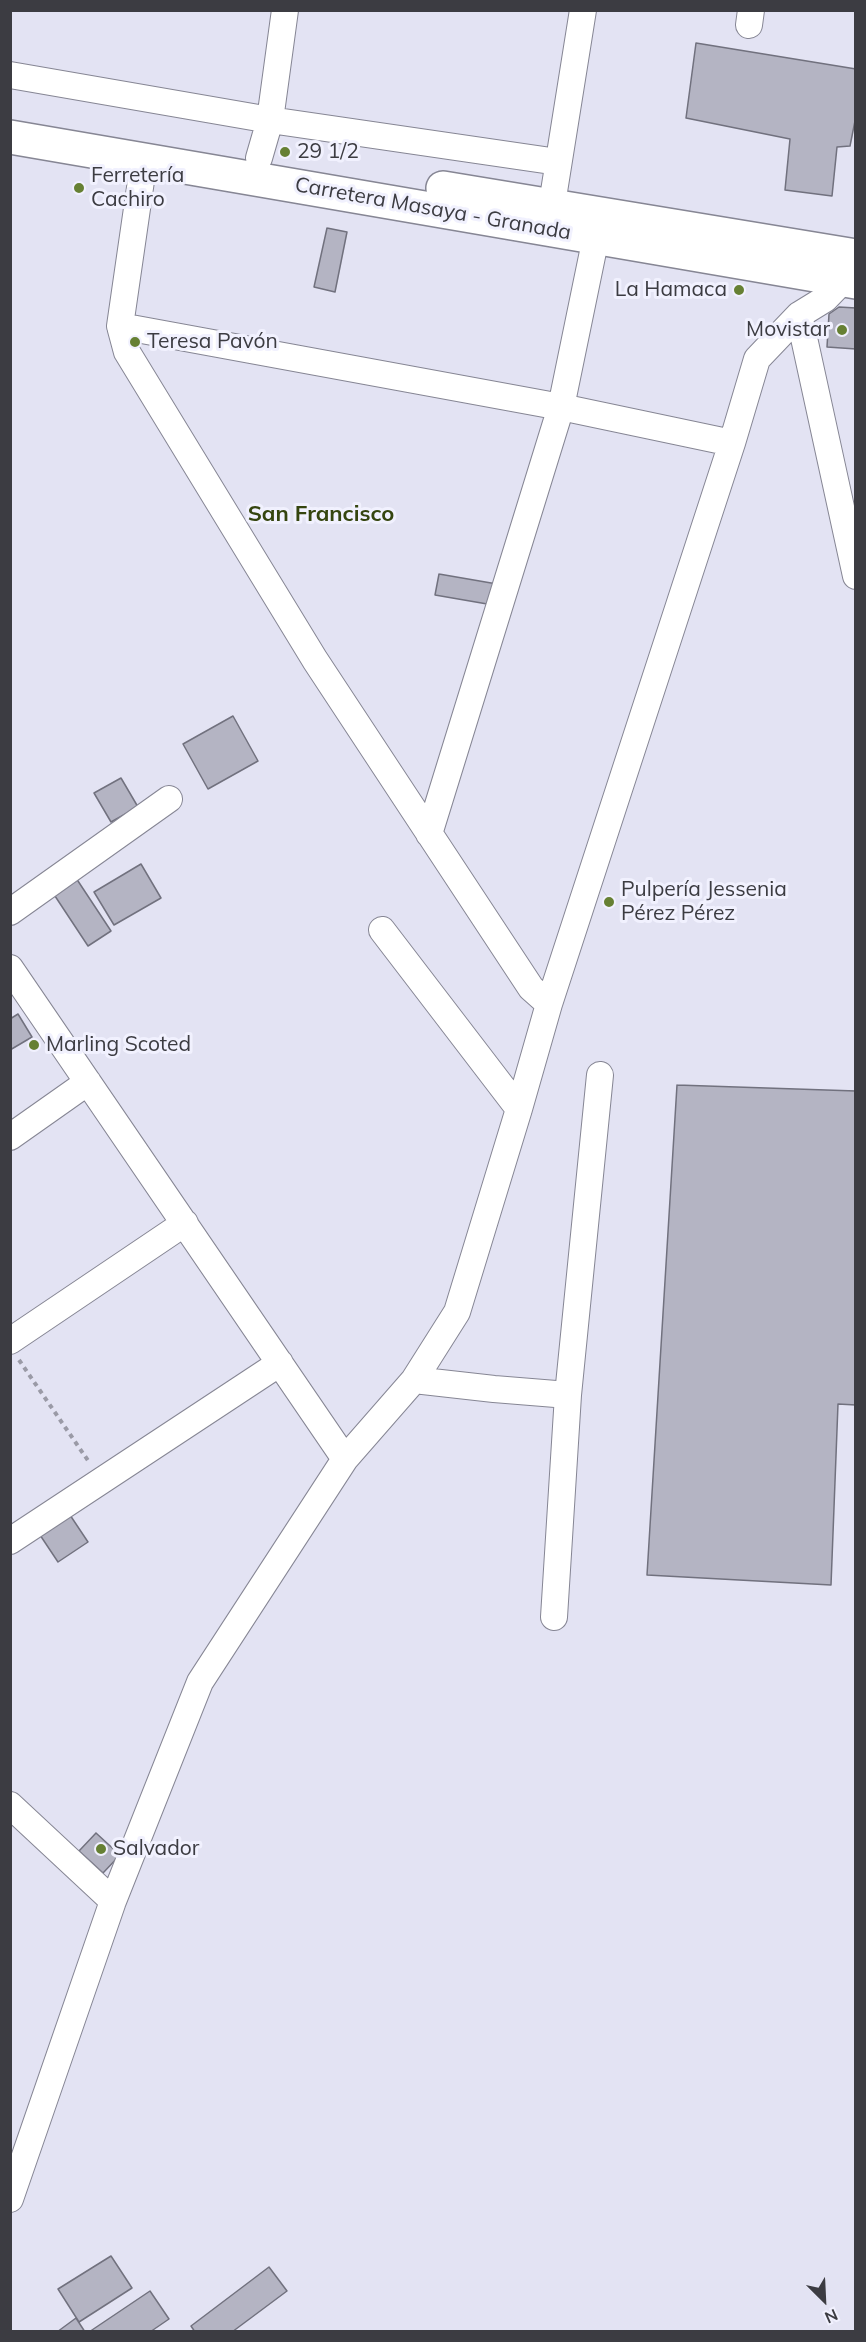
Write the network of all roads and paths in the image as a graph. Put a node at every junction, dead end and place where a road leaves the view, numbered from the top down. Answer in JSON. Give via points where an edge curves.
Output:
{"nodes":[{"id":1,"x":285,"y":10,"type":"edge"},
{"id":2,"x":583,"y":10,"type":"edge"},
{"id":3,"x":10,"y":75,"type":"edge"},
{"id":4,"x":10,"y":116,"type":"edge"},
{"id":5,"x":270,"y":120,"type":"junction"},
{"id":6,"x":10,"y":137,"type":"edge"},
{"id":7,"x":259,"y":158,"type":"junction"},
{"id":8,"x":144,"y":160,"type":"junction"},
{"id":9,"x":558,"y":162,"type":"junction"},
{"id":10,"x":552,"y":204,"type":"junction"},
{"id":11,"x":596,"y":237,"type":"junction"},
{"id":12,"x":853,"y":271,"type":"edge"},
{"id":13,"x":799,"y":315,"type":"junction"},
{"id":14,"x":120,"y":326,"type":"junction"},
{"id":15,"x":561,"y":407,"type":"junction"},
{"id":16,"x":732,"y":443,"type":"junction"},
{"id":17,"x":855,"y":576,"type":"edge"},
{"id":18,"x":169,"y":799,"type":"dead end"},
{"id":19,"x":429,"y":834,"type":"junction"},
{"id":20,"x":10,"y":912,"type":"edge"},
{"id":21,"x":382,"y":930,"type":"dead end"},
{"id":22,"x":10,"y":968,"type":"edge"},
{"id":23,"x":549,"y":1004,"type":"junction"},
{"id":24,"x":600,"y":1075,"type":"dead end"},
{"id":25,"x":88,"y":1082,"type":"junction"},
{"id":26,"x":519,"y":1109,"type":"junction"},
{"id":27,"x":10,"y":1137,"type":"edge"},
{"id":28,"x":185,"y":1223,"type":"junction"},
{"id":29,"x":14,"y":1349,"type":"edge"},
{"id":30,"x":280,"y":1363,"type":"junction"},
{"id":31,"x":414,"y":1380,"type":"junction"},
{"id":32,"x":568,"y":1395,"type":"junction"},
{"id":33,"x":345,"y":1459,"type":"junction"},
{"id":34,"x":102,"y":1480,"type":"junction"},
{"id":35,"x":10,"y":1541,"type":"edge"},
{"id":36,"x":554,"y":1617,"type":"dead end"},
{"id":37,"x":10,"y":1805,"type":"edge"},
{"id":38,"x":113,"y":1902,"type":"junction"},
{"id":39,"x":10,"y":2199,"type":"edge"}],
"edges":[{"from":1,"to":5,"type":"street"},
{"from":2,"to":9,"type":"street"},
{"from":3,"to":5,"type":"street"},
{"from":4,"to":7,"type":"highway","name":"Carretera Masaya - Granada"},
{"from":5,"to":7,"type":"street"},
{"from":5,"to":9,"type":"street"},
{"from":6,"to":8,"type":"highway","name":"Carretera Masaya - Granada"},
{"from":7,"to":10,"type":"highway","name":"Carretera Masaya - Granada"},
{"from":8,"to":11,"type":"highway","name":"Carretera Masaya - Granada"},
{"from":8,"to":14,"type":"street"},
{"from":9,"to":10,"type":"street"},
{"from":10,"to":12,"type":"highway","name":"Carretera Masaya - Granada"},
{"from":11,"to":12,"type":"highway","name":"Carretera Masaya - Granada"},
{"from":11,"to":15,"type":"street"},
{"from":12,"to":13,"type":"street","via":[[825,299]]},
{"from":13,"to":16,"type":"street","via":[[757,358]]},
{"from":13,"to":17,"type":"street"},
{"from":14,"to":15,"type":"street"},
{"from":14,"to":19,"type":"street","via":[[133,362],[315,660]]},
{"from":15,"to":16,"type":"street"},
{"from":15,"to":19,"type":"street"},
{"from":16,"to":23,"type":"street"},
{"from":18,"to":20,"type":"street"},
{"from":19,"to":23,"type":"street","via":[[531,988]]},
{"from":21,"to":26,"type":"street"},
{"from":22,"to":25,"type":"street"},
{"from":23,"to":26,"type":"street"},
{"from":24,"to":32,"type":"street"},
{"from":25,"to":27,"type":"street"},
{"from":25,"to":28,"type":"street"},
{"from":26,"to":31,"type":"street","via":[[457,1312]]},
{"from":28,"to":29,"type":"street"},
{"from":28,"to":30,"type":"street"},
{"from":29,"to":34,"type":"path"},
{"from":30,"to":33,"type":"street"},
{"from":30,"to":34,"type":"street"},
{"from":31,"to":32,"type":"street"},
{"from":31,"to":33,"type":"street"},
{"from":32,"to":36,"type":"street"},
{"from":33,"to":38,"type":"street","via":[[200,1682]]},
{"from":34,"to":35,"type":"street"},
{"from":37,"to":38,"type":"street"},
{"from":38,"to":39,"type":"street"}]}
